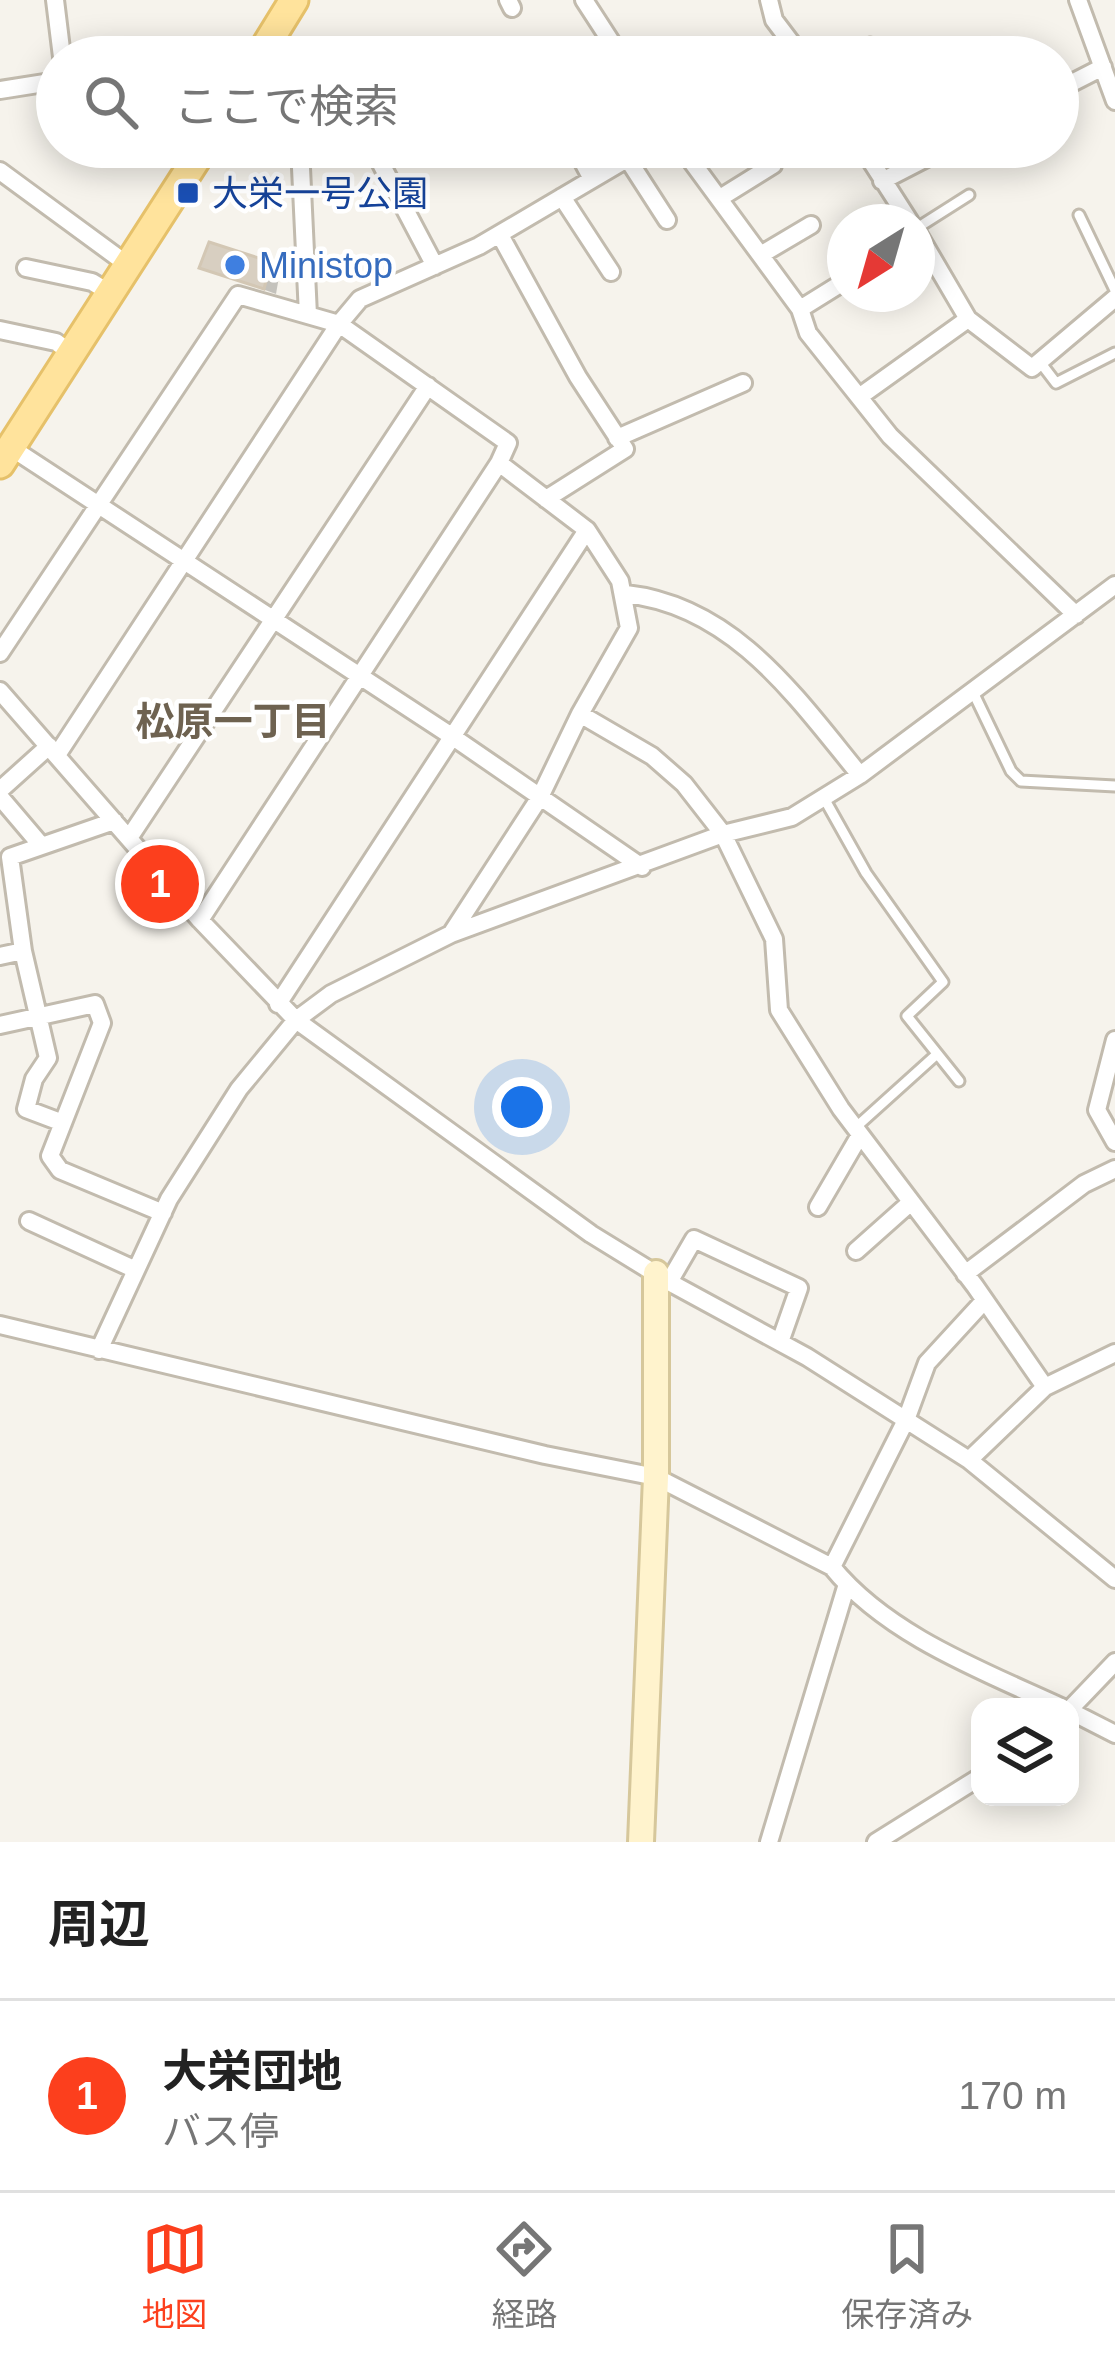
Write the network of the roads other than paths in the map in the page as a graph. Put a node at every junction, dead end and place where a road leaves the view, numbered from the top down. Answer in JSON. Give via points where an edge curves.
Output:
{"nodes":[{"id":1,"x":56,"y":0,"type":"edge"},
{"id":2,"x":294,"y":0,"type":"edge"},
{"id":3,"x":584,"y":0,"type":"edge"},
{"id":4,"x":769,"y":0,"type":"edge"},
{"id":5,"x":1078,"y":0,"type":"edge"},
{"id":6,"x":60,"y":36,"type":"edge"},
{"id":7,"x":277,"y":36,"type":"edge"},
{"id":8,"x":607,"y":36,"type":"edge"},
{"id":9,"x":786,"y":36,"type":"edge"},
{"id":10,"x":1103,"y":67,"type":"junction"},
{"id":11,"x":1079,"y":79,"type":"edge"},
{"id":12,"x":36,"y":85,"type":"edge"},
{"id":13,"x":0,"y":91,"type":"edge"},
{"id":14,"x":1115,"y":101,"type":"edge"},
{"id":15,"x":190,"y":168,"type":"edge"},
{"id":16,"x":301,"y":168,"type":"edge"},
{"id":17,"x":383,"y":168,"type":"edge"},
{"id":18,"x":586,"y":168,"type":"edge"},
{"id":19,"x":610,"y":168,"type":"edge"},
{"id":20,"x":634,"y":168,"type":"edge"},
{"id":21,"x":697,"y":168,"type":"edge"},
{"id":22,"x":768,"y":168,"type":"edge"},
{"id":23,"x":874,"y":168,"type":"edge"},
{"id":24,"x":907,"y":168,"type":"edge"},
{"id":25,"x":0,"y":171,"type":"edge"},
{"id":26,"x":592,"y":178,"type":"junction"},
{"id":27,"x":882,"y":181,"type":"junction"},
{"id":28,"x":969,"y":195,"type":"dead end"},
{"id":29,"x":562,"y":196,"type":"junction"},
{"id":30,"x":720,"y":197,"type":"junction"},
{"id":31,"x":898,"y":204,"type":"edge"},
{"id":32,"x":935,"y":215,"type":"edge"},
{"id":33,"x":1079,"y":215,"type":"dead end"},
{"id":34,"x":668,"y":220,"type":"dead end"},
{"id":35,"x":811,"y":225,"type":"dead end"},
{"id":36,"x":500,"y":235,"type":"junction"},
{"id":37,"x":763,"y":254,"type":"junction"},
{"id":38,"x":935,"y":262,"type":"edge"},
{"id":39,"x":128,"y":265,"type":"junction"},
{"id":40,"x":435,"y":266,"type":"junction"},
{"id":41,"x":26,"y":268,"type":"dead end"},
{"id":42,"x":611,"y":272,"type":"dead end"},
{"id":43,"x":827,"y":292,"type":"edge"},
{"id":44,"x":110,"y":293,"type":"junction"},
{"id":45,"x":1115,"y":294,"type":"edge"},
{"id":46,"x":800,"y":309,"type":"junction"},
{"id":47,"x":308,"y":315,"type":"junction"},
{"id":48,"x":968,"y":320,"type":"junction"},
{"id":49,"x":340,"y":324,"type":"junction"},
{"id":50,"x":0,"y":330,"type":"edge"},
{"id":51,"x":71,"y":353,"type":"junction"},
{"id":52,"x":1115,"y":353,"type":"edge"},
{"id":53,"x":1040,"y":362,"type":"junction"},
{"id":54,"x":743,"y":382,"type":"dead end"},
{"id":55,"x":428,"y":386,"type":"junction"},
{"id":56,"x":859,"y":397,"type":"junction"},
{"id":57,"x":617,"y":438,"type":"junction"},
{"id":58,"x":5,"y":456,"type":"edge"},
{"id":59,"x":500,"y":464,"type":"junction"},
{"id":60,"x":546,"y":499,"type":"junction"},
{"id":61,"x":98,"y":505,"type":"junction"},
{"id":62,"x":587,"y":530,"type":"junction"},
{"id":63,"x":184,"y":561,"type":"junction"},
{"id":64,"x":1114,"y":588,"type":"edge"},
{"id":65,"x":626,"y":594,"type":"junction"},
{"id":66,"x":1076,"y":615,"type":"junction"},
{"id":67,"x":274,"y":620,"type":"junction"},
{"id":68,"x":0,"y":653,"type":"edge"},
{"id":69,"x":361,"y":676,"type":"junction"},
{"id":70,"x":973,"y":692,"type":"junction"},
{"id":71,"x":2,"y":697,"type":"edge"},
{"id":72,"x":580,"y":714,"type":"junction"},
{"id":73,"x":453,"y":737,"type":"junction"},
{"id":74,"x":53,"y":750,"type":"junction"},
{"id":75,"x":860,"y":775,"type":"junction"},
{"id":76,"x":1115,"y":786,"type":"edge"},
{"id":77,"x":0,"y":793,"type":"edge"},
{"id":78,"x":540,"y":797,"type":"junction"},
{"id":79,"x":825,"y":800,"type":"junction"},
{"id":80,"x":114,"y":821,"type":"junction"},
{"id":81,"x":723,"y":834,"type":"junction"},
{"id":82,"x":129,"y":838,"type":"junction"},
{"id":83,"x":40,"y":844,"type":"junction"},
{"id":84,"x":642,"y":867,"type":"junction"},
{"id":85,"x":200,"y":920,"type":"junction"},
{"id":86,"x":451,"y":934,"type":"junction"},
{"id":87,"x":23,"y":951,"type":"junction"},
{"id":88,"x":0,"y":956,"type":"edge"},
{"id":89,"x":278,"y":1004,"type":"junction"},
{"id":90,"x":37,"y":1016,"type":"junction"},
{"id":91,"x":296,"y":1020,"type":"junction"},
{"id":92,"x":0,"y":1025,"type":"edge"},
{"id":93,"x":1115,"y":1040,"type":"edge"},
{"id":94,"x":936,"y":1055,"type":"junction"},
{"id":95,"x":959,"y":1081,"type":"dead end"},
{"id":96,"x":63,"y":1123,"type":"junction"},
{"id":97,"x":858,"y":1131,"type":"junction"},
{"id":98,"x":1115,"y":1142,"type":"edge"},
{"id":99,"x":1115,"y":1169,"type":"edge"},
{"id":100,"x":910,"y":1203,"type":"junction"},
{"id":101,"x":818,"y":1207,"type":"dead end"},
{"id":102,"x":163,"y":1213,"type":"junction"},
{"id":103,"x":29,"y":1221,"type":"dead end"},
{"id":104,"x":856,"y":1251,"type":"dead end"},
{"id":105,"x":136,"y":1270,"type":"junction"},
{"id":106,"x":964,"y":1274,"type":"junction"},
{"id":107,"x":663,"y":1278,"type":"junction"},
{"id":108,"x":984,"y":1301,"type":"junction"},
{"id":109,"x":0,"y":1325,"type":"edge"},
{"id":110,"x":779,"y":1342,"type":"junction"},
{"id":111,"x":99,"y":1350,"type":"junction"},
{"id":112,"x":1115,"y":1353,"type":"edge"},
{"id":113,"x":1045,"y":1387,"type":"junction"},
{"id":114,"x":906,"y":1420,"type":"junction"},
{"id":115,"x":969,"y":1460,"type":"junction"},
{"id":116,"x":656,"y":1477,"type":"junction"},
{"id":117,"x":832,"y":1567,"type":"junction"},
{"id":118,"x":1115,"y":1579,"type":"edge"},
{"id":119,"x":847,"y":1584,"type":"junction"},
{"id":120,"x":1115,"y":1662,"type":"edge"},
{"id":121,"x":1115,"y":1689,"type":"edge"},
{"id":122,"x":1041,"y":1698,"type":"edge"},
{"id":123,"x":1079,"y":1702,"type":"edge"},
{"id":124,"x":1079,"y":1704,"type":"edge"},
{"id":125,"x":1079,"y":1709,"type":"edge"},
{"id":126,"x":1115,"y":1734,"type":"edge"},
{"id":127,"x":971,"y":1783,"type":"edge"},
{"id":128,"x":641,"y":1842,"type":"edge"},
{"id":129,"x":770,"y":1842,"type":"edge"},
{"id":130,"x":876,"y":1842,"type":"edge"}],
"edges":[{"from":1,"to":6,"type":"street"},
{"from":2,"to":7,"type":"main road"},
{"from":3,"to":8,"type":"street"},
{"from":4,"to":9,"type":"street"},
{"from":5,"to":10,"type":"street"},
{"from":10,"to":11,"type":"street"},
{"from":10,"to":14,"type":"street"},
{"from":12,"to":13,"type":"street"},
{"from":15,"to":39,"type":"main road"},
{"from":16,"to":47,"type":"street"},
{"from":17,"to":40,"type":"street"},
{"from":18,"to":26,"type":"street"},
{"from":19,"to":26,"type":"street"},
{"from":20,"to":34,"type":"street"},
{"from":21,"to":30,"type":"street"},
{"from":22,"to":30,"type":"street"},
{"from":23,"to":27,"type":"street"},
{"from":24,"to":27,"type":"street"},
{"from":25,"to":39,"type":"street"},
{"from":26,"to":29,"type":"street"},
{"from":27,"to":31,"type":"street"},
{"from":28,"to":32,"type":"lane"},
{"from":29,"to":36,"type":"street"},
{"from":29,"to":42,"type":"street"},
{"from":30,"to":37,"type":"street"},
{"from":33,"to":45,"type":"lane"},
{"from":35,"to":37,"type":"street"},
{"from":36,"to":40,"type":"street"},
{"from":36,"to":57,"type":"street"},
{"from":37,"to":46,"type":"street"},
{"from":38,"to":48,"type":"street"},
{"from":39,"to":44,"type":"main road"},
{"from":40,"to":49,"type":"street","via":[[360,299]]},
{"from":41,"to":44,"type":"street"},
{"from":43,"to":46,"type":"street"},
{"from":44,"to":51,"type":"main road"},
{"from":45,"to":53,"type":"street"},
{"from":46,"to":56,"type":"street","via":[[808,333]]},
{"from":47,"to":49,"type":"street"},
{"from":47,"to":61,"type":"street","via":[[238,295]]},
{"from":48,"to":53,"type":"street","via":[[1032,368]]},
{"from":48,"to":56,"type":"street"},
{"from":49,"to":55,"type":"street"},
{"from":49,"to":63,"type":"street"},
{"from":50,"to":51,"type":"street"},
{"from":51,"to":58,"type":"main road"},
{"from":52,"to":53,"type":"lane","via":[[1056,382]]},
{"from":54,"to":57,"type":"street"},
{"from":55,"to":59,"type":"street","via":[[508,443]]},
{"from":55,"to":67,"type":"street"},
{"from":56,"to":66,"type":"street"},
{"from":57,"to":60,"type":"street","via":[[625,449]]},
{"from":58,"to":61,"type":"street"},
{"from":59,"to":60,"type":"street"},
{"from":59,"to":69,"type":"street"},
{"from":60,"to":62,"type":"street"},
{"from":61,"to":63,"type":"street"},
{"from":61,"to":68,"type":"street"},
{"from":62,"to":65,"type":"street"},
{"from":62,"to":73,"type":"street"},
{"from":63,"to":67,"type":"street"},
{"from":63,"to":74,"type":"street"},
{"from":64,"to":66,"type":"street"},
{"from":65,"to":72,"type":"street","via":[[629,628]]},
{"from":65,"to":75,"type":"street","via":[[658,598],[739,638]]},
{"from":66,"to":70,"type":"street"},
{"from":67,"to":69,"type":"street"},
{"from":67,"to":82,"type":"street"},
{"from":69,"to":73,"type":"street"},
{"from":69,"to":85,"type":"street"},
{"from":70,"to":75,"type":"street"},
{"from":70,"to":76,"type":"lane","via":[[1022,781]]},
{"from":71,"to":74,"type":"street"},
{"from":72,"to":78,"type":"street"},
{"from":72,"to":81,"type":"street","via":[[652,756]]},
{"from":73,"to":78,"type":"street"},
{"from":73,"to":89,"type":"street"},
{"from":74,"to":77,"type":"street"},
{"from":74,"to":80,"type":"street"},
{"from":75,"to":79,"type":"street"},
{"from":77,"to":83,"type":"street"},
{"from":78,"to":84,"type":"street"},
{"from":78,"to":86,"type":"street"},
{"from":79,"to":81,"type":"street"},
{"from":79,"to":94,"type":"lane","via":[[943,982],[907,1016]]},
{"from":80,"to":82,"type":"street"},
{"from":80,"to":83,"type":"street"},
{"from":81,"to":84,"type":"street"},
{"from":81,"to":97,"type":"street","via":[[774,940],[779,1010]]},
{"from":82,"to":85,"type":"street"},
{"from":83,"to":87,"type":"street","via":[[10,857]]},
{"from":84,"to":86,"type":"street"},
{"from":85,"to":89,"type":"street"},
{"from":86,"to":91,"type":"street"},
{"from":87,"to":88,"type":"street"},
{"from":87,"to":90,"type":"street"},
{"from":89,"to":91,"type":"street"},
{"from":90,"to":92,"type":"street"},
{"from":90,"to":96,"type":"street","via":[[48,1058],[26,1109]]},
{"from":90,"to":96,"type":"street","via":[[94,1004],[102,1023]]},
{"from":91,"to":102,"type":"street","via":[[239,1089]]},
{"from":91,"to":107,"type":"street"},
{"from":93,"to":98,"type":"street","via":[[1097,1110]]},
{"from":94,"to":95,"type":"lane"},
{"from":94,"to":97,"type":"lane"},
{"from":96,"to":102,"type":"street","via":[[50,1156],[60,1170]]},
{"from":97,"to":100,"type":"street"},
{"from":97,"to":101,"type":"street"},
{"from":99,"to":106,"type":"street"},
{"from":100,"to":104,"type":"street"},
{"from":100,"to":106,"type":"street"},
{"from":102,"to":105,"type":"street"},
{"from":103,"to":105,"type":"street"},
{"from":105,"to":111,"type":"street"},
{"from":106,"to":108,"type":"street"},
{"from":107,"to":110,"type":"street"},
{"from":107,"to":110,"type":"street","via":[[694,1239],[799,1288]]},
{"from":107,"to":116,"type":"street"},
{"from":108,"to":113,"type":"street"},
{"from":108,"to":114,"type":"street","via":[[927,1363]]},
{"from":109,"to":111,"type":"street"},
{"from":110,"to":114,"type":"street"},
{"from":111,"to":116,"type":"street"},
{"from":112,"to":113,"type":"street"},
{"from":113,"to":115,"type":"street"},
{"from":114,"to":115,"type":"street"},
{"from":114,"to":117,"type":"street"},
{"from":115,"to":118,"type":"street"},
{"from":116,"to":117,"type":"street"},
{"from":116,"to":128,"type":"street"},
{"from":117,"to":119,"type":"street"},
{"from":119,"to":122,"type":"street","via":[[936,1650]]},
{"from":119,"to":129,"type":"street"},
{"from":120,"to":123,"type":"street"},
{"from":121,"to":124,"type":"street"},
{"from":125,"to":126,"type":"street"},
{"from":127,"to":130,"type":"street"}]}
